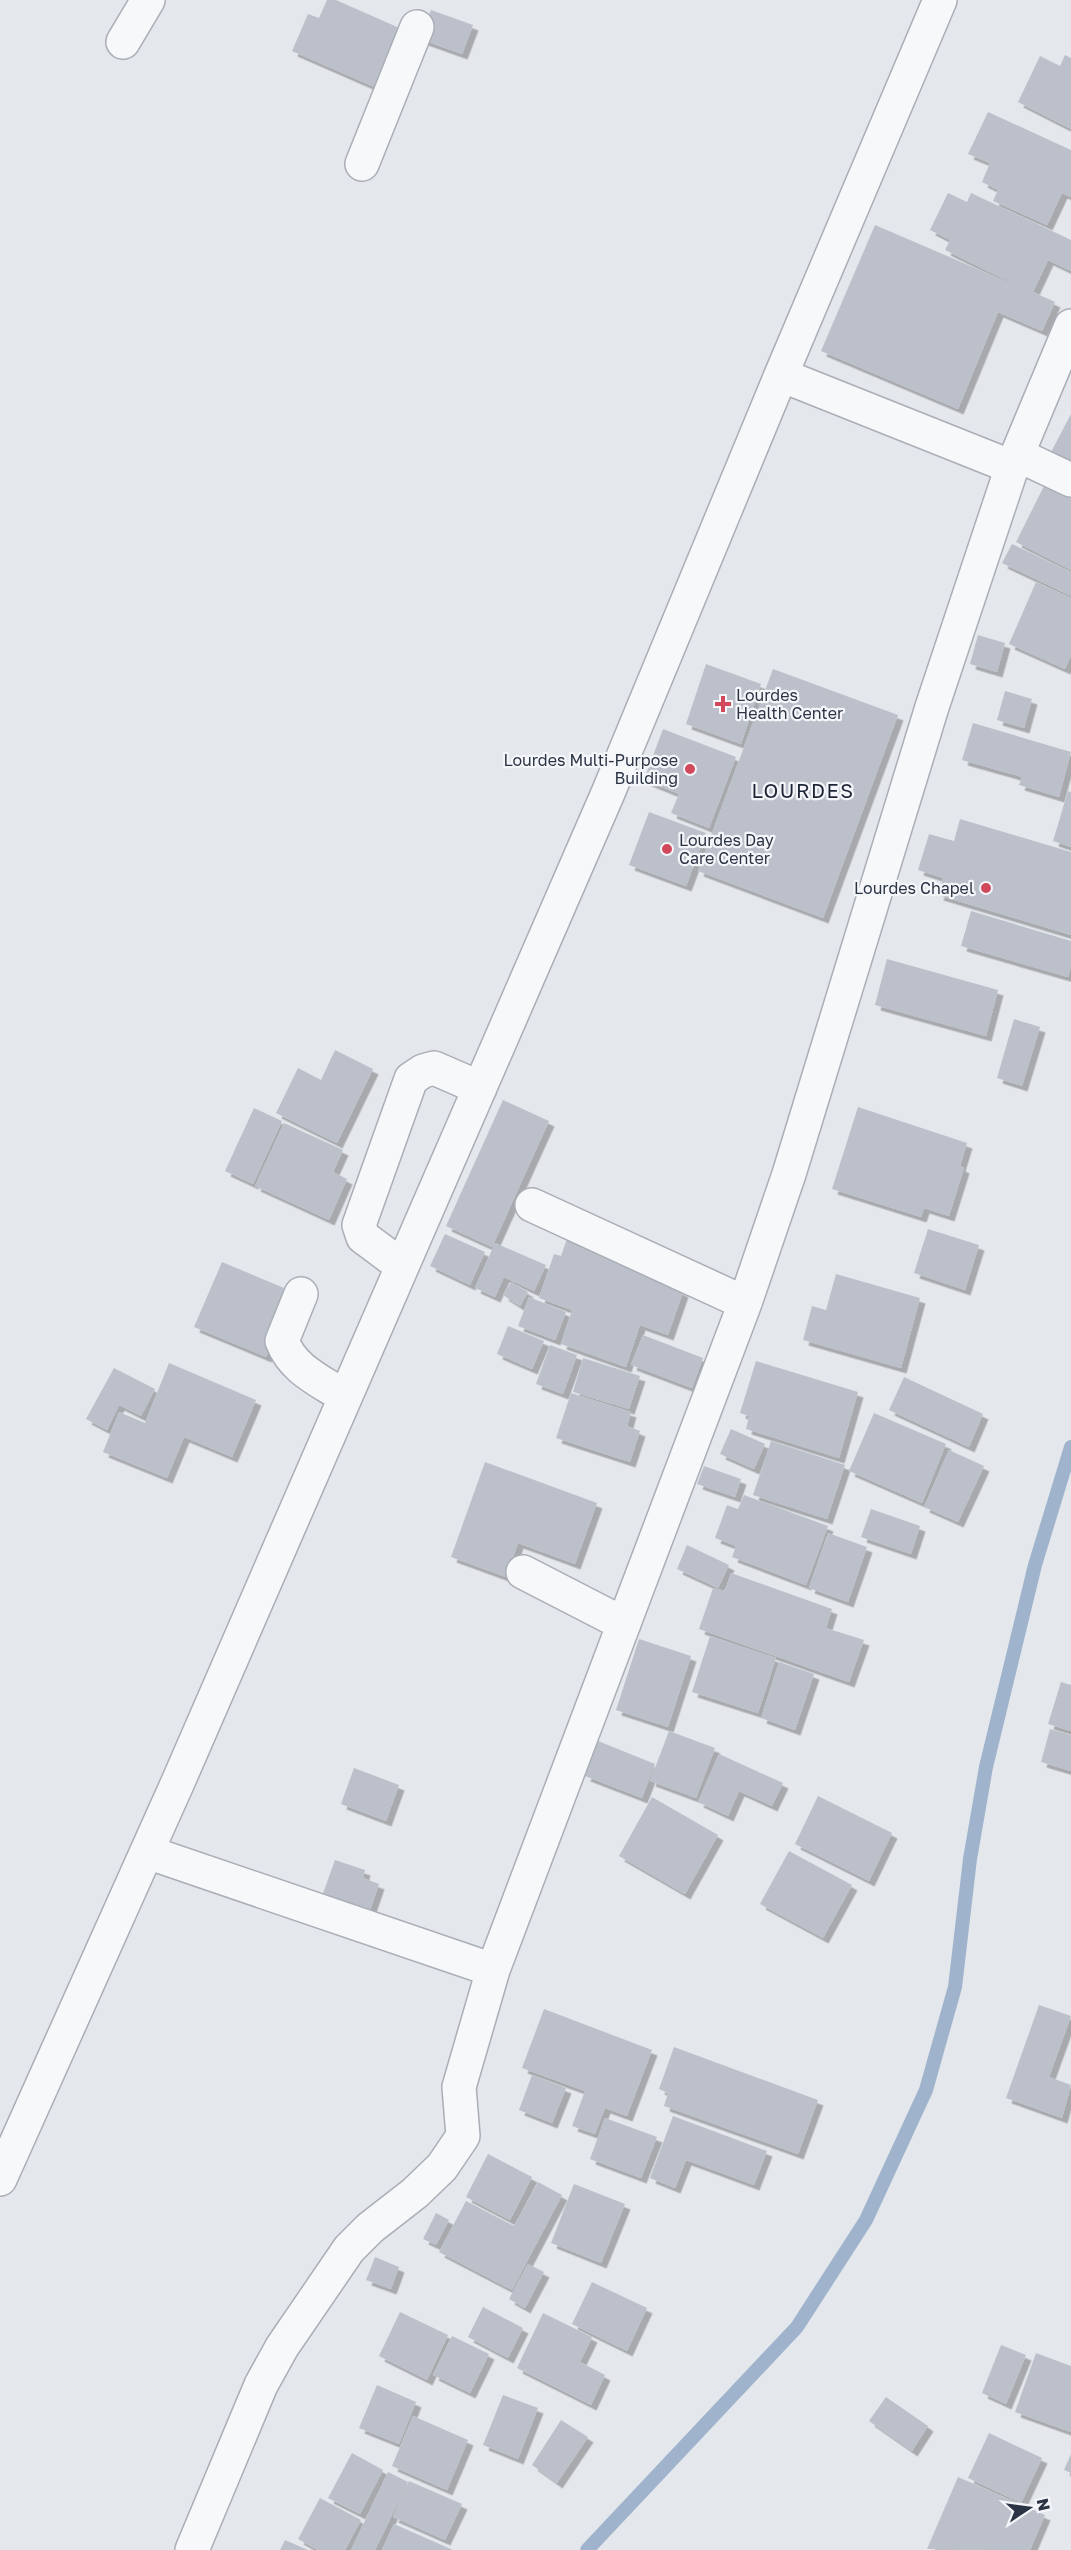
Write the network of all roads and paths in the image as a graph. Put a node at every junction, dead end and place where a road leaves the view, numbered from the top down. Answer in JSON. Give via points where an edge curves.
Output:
{"nodes":[{"id":1,"x":147,"y":0,"type":"edge"},
{"id":2,"x":940,"y":0,"type":"edge"},
{"id":3,"x":417,"y":27,"type":"dead end"},
{"id":4,"x":123,"y":42,"type":"dead end"},
{"id":5,"x":362,"y":164,"type":"dead end"},
{"id":6,"x":1071,"y":326,"type":"edge"},
{"id":7,"x":781,"y":375,"type":"junction"},
{"id":8,"x":1015,"y":461,"type":"junction"},
{"id":9,"x":1071,"y":480,"type":"edge"},
{"id":10,"x":480,"y":1089,"type":"junction"},
{"id":11,"x":532,"y":1205,"type":"dead end"},
{"id":12,"x":402,"y":1266,"type":"junction"},
{"id":13,"x":301,"y":1294,"type":"dead end"},
{"id":14,"x":746,"y":1303,"type":"junction"},
{"id":15,"x":345,"y":1397,"type":"junction"},
{"id":16,"x":523,"y":1572,"type":"dead end"},
{"id":17,"x":624,"y":1624,"type":"junction"},
{"id":18,"x":147,"y":1852,"type":"junction"},
{"id":19,"x":493,"y":1970,"type":"junction"},
{"id":20,"x":1,"y":2173,"type":"edge"},
{"id":21,"x":192,"y":2550,"type":"edge"}],
"edges":[{"from":1,"to":4,"type":"street"},
{"from":2,"to":7,"type":"street"},
{"from":3,"to":5,"type":"street"},
{"from":6,"to":8,"type":"street"},
{"from":7,"to":8,"type":"street"},
{"from":7,"to":10,"type":"street"},
{"from":8,"to":9,"type":"street"},
{"from":8,"to":14,"type":"street","via":[[897,817]]},
{"from":10,"to":12,"type":"street"},
{"from":10,"to":12,"type":"street","via":[[434,1068],[411,1079],[359,1225],[363,1237]]},
{"from":11,"to":14,"type":"street"},
{"from":12,"to":15,"type":"street"},
{"from":13,"to":15,"type":"street","via":[[282,1341],[287,1354],[296,1366]]},
{"from":14,"to":17,"type":"street"},
{"from":15,"to":18,"type":"street"},
{"from":16,"to":17,"type":"street"},
{"from":17,"to":19,"type":"street"},
{"from":18,"to":19,"type":"street"},
{"from":18,"to":20,"type":"street"},
{"from":19,"to":21,"type":"street","via":[[459,2087],[463,2136],[435,2173],[349,2250],[282,2347],[261,2385]]}]}
